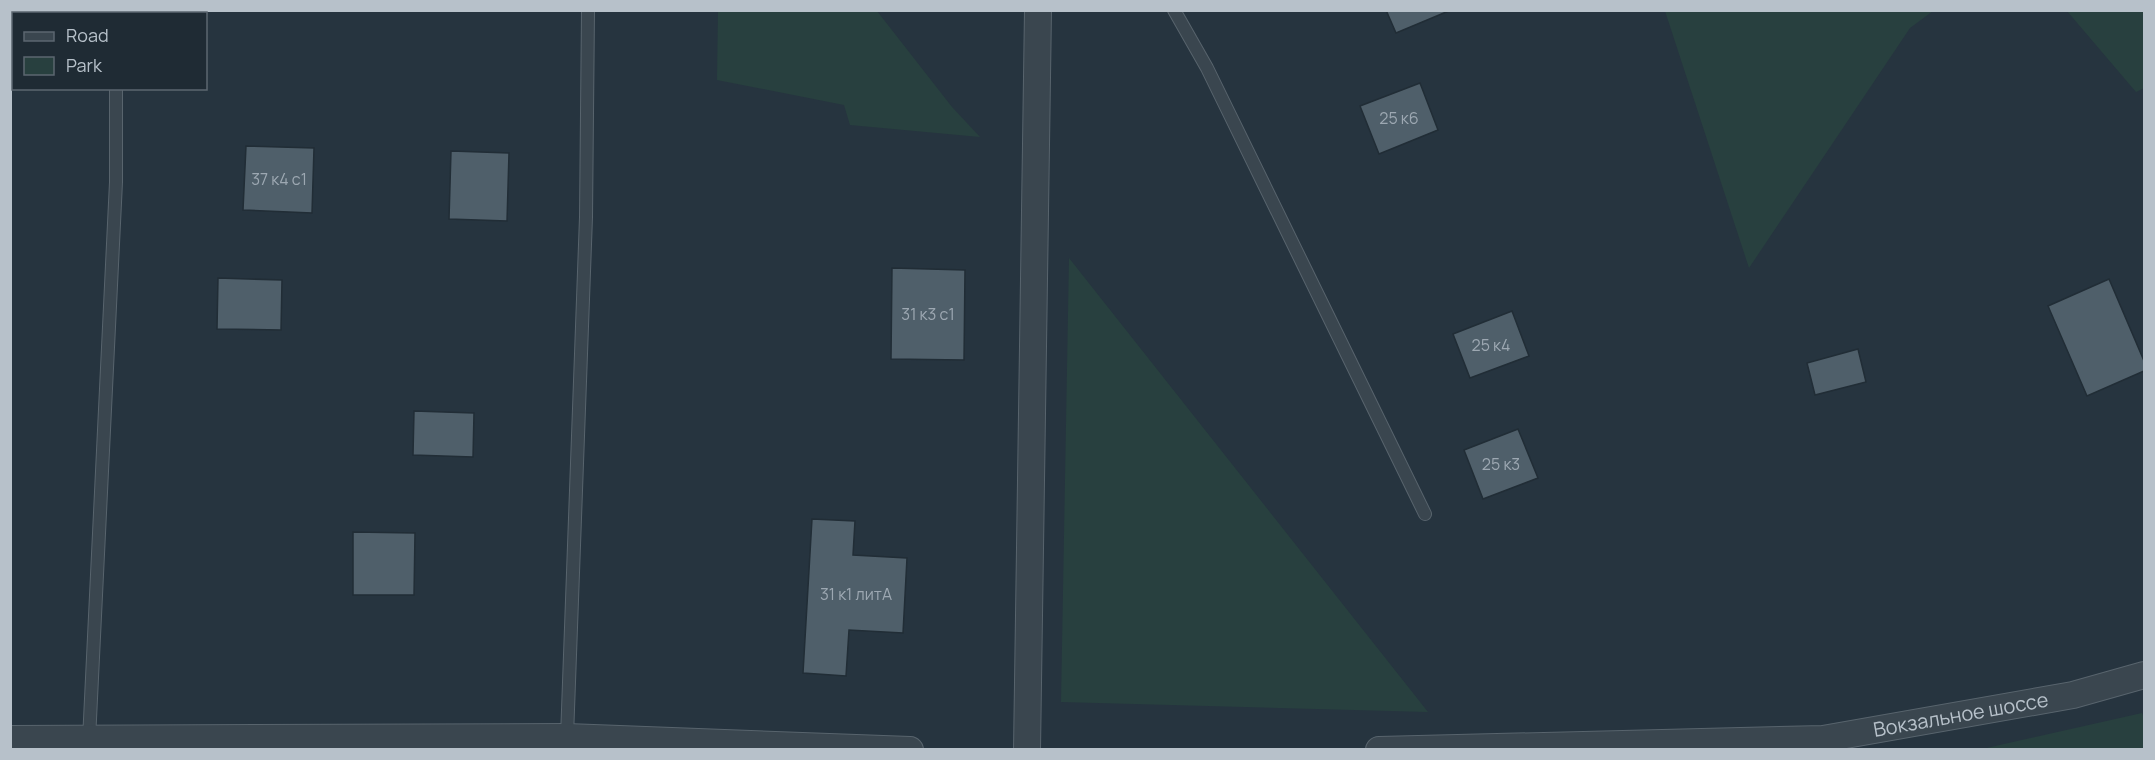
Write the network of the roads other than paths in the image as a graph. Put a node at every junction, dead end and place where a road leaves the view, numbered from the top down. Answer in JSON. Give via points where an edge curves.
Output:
{"nodes":[{"id":1,"x":588,"y":10,"type":"edge"},
{"id":2,"x":1038,"y":10,"type":"edge"},
{"id":3,"x":1174,"y":10,"type":"edge"},
{"id":4,"x":116,"y":90,"type":"edge"},
{"id":5,"x":1425,"y":514,"type":"dead end"},
{"id":6,"x":2145,"y":675,"type":"edge"},
{"id":7,"x":567,"y":737,"type":"junction"},
{"id":8,"x":10,"y":739,"type":"edge"},
{"id":9,"x":88,"y":740,"type":"junction"},
{"id":10,"x":910,"y":750,"type":"edge"},
{"id":11,"x":1026,"y":750,"type":"edge"},
{"id":12,"x":1379,"y":750,"type":"edge"}],
"edges":[{"from":1,"to":7,"type":"lane","via":[[585,229]]},
{"from":2,"to":11,"type":"street"},
{"from":3,"to":5,"type":"lane","via":[[1207,68]]},
{"from":4,"to":9,"type":"lane","via":[[116,182]]},
{"from":6,"to":12,"type":"street","name":"Вокзальное шоссе","via":[[2073,695],[1824,739]]},
{"from":7,"to":9,"type":"street"},
{"from":7,"to":10,"type":"street"},
{"from":8,"to":9,"type":"street"}]}
